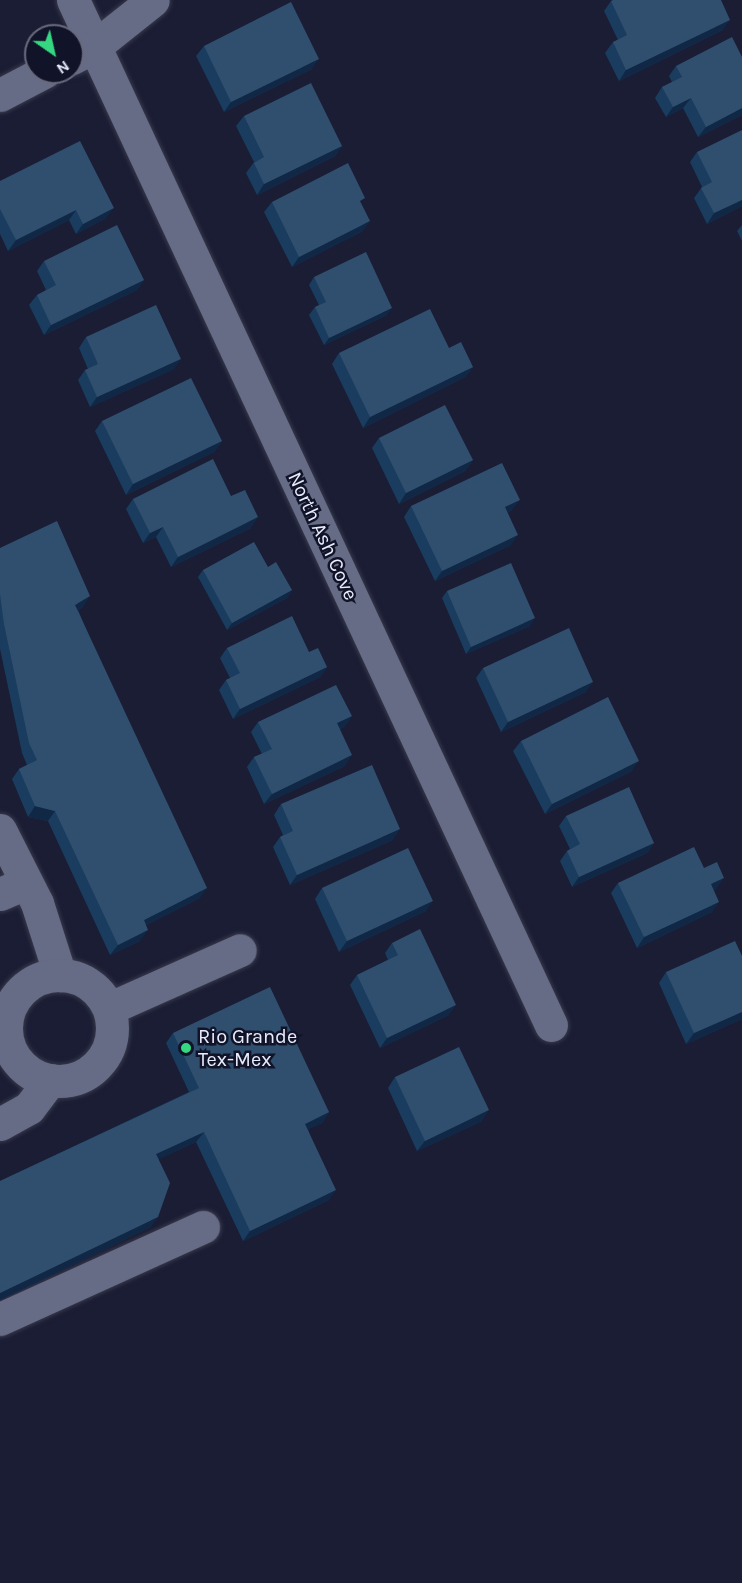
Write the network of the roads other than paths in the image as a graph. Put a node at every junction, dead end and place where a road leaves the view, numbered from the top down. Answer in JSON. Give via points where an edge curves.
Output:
{"nodes":[{"id":1,"x":72,"y":0,"type":"edge"},
{"id":2,"x":153,"y":0,"type":"edge"},
{"id":3,"x":77,"y":24,"type":"edge"},
{"id":4,"x":84,"y":51,"type":"edge"},
{"id":5,"x":84,"y":54,"type":"edge"},
{"id":6,"x":24,"y":82,"type":"edge"},
{"id":7,"x":0,"y":94,"type":"edge"},
{"id":8,"x":0,"y":830,"type":"edge"},
{"id":9,"x":13,"y":889,"type":"edge"},
{"id":10,"x":240,"y":950,"type":"dead end"},
{"id":11,"x":60,"y":975,"type":"junction"},
{"id":12,"x":110,"y":1008,"type":"junction"},
{"id":13,"x":551,"y":1025,"type":"dead end"},
{"id":14,"x":50,"y":1080,"type":"junction"},
{"id":15,"x":0,"y":1124,"type":"edge"},
{"id":16,"x":203,"y":1227,"type":"dead end"},
{"id":17,"x":0,"y":1319,"type":"edge"}],
"edges":[{"from":1,"to":3,"type":"street","name":"North Ash Cove"},
{"from":2,"to":4,"type":"street"},
{"from":5,"to":13,"type":"street","name":"North Ash Cove"},
{"from":6,"to":7,"type":"street"},
{"from":8,"to":9,"type":"street"},
{"from":9,"to":11,"type":"street","via":[[50,938]]},
{"from":10,"to":12,"type":"street"},
{"from":11,"to":12,"type":"street","via":[[87,981]]},
{"from":11,"to":14,"type":"street","via":[[35,980],[21,990],[10,1005],[6,1022],[13,1056],[25,1070]]},
{"from":12,"to":14,"type":"street","via":[[113,1025],[104,1059],[91,1072],[75,1079]]},
{"from":14,"to":15,"type":"street","via":[[29,1108]]},
{"from":16,"to":17,"type":"street"}]}
